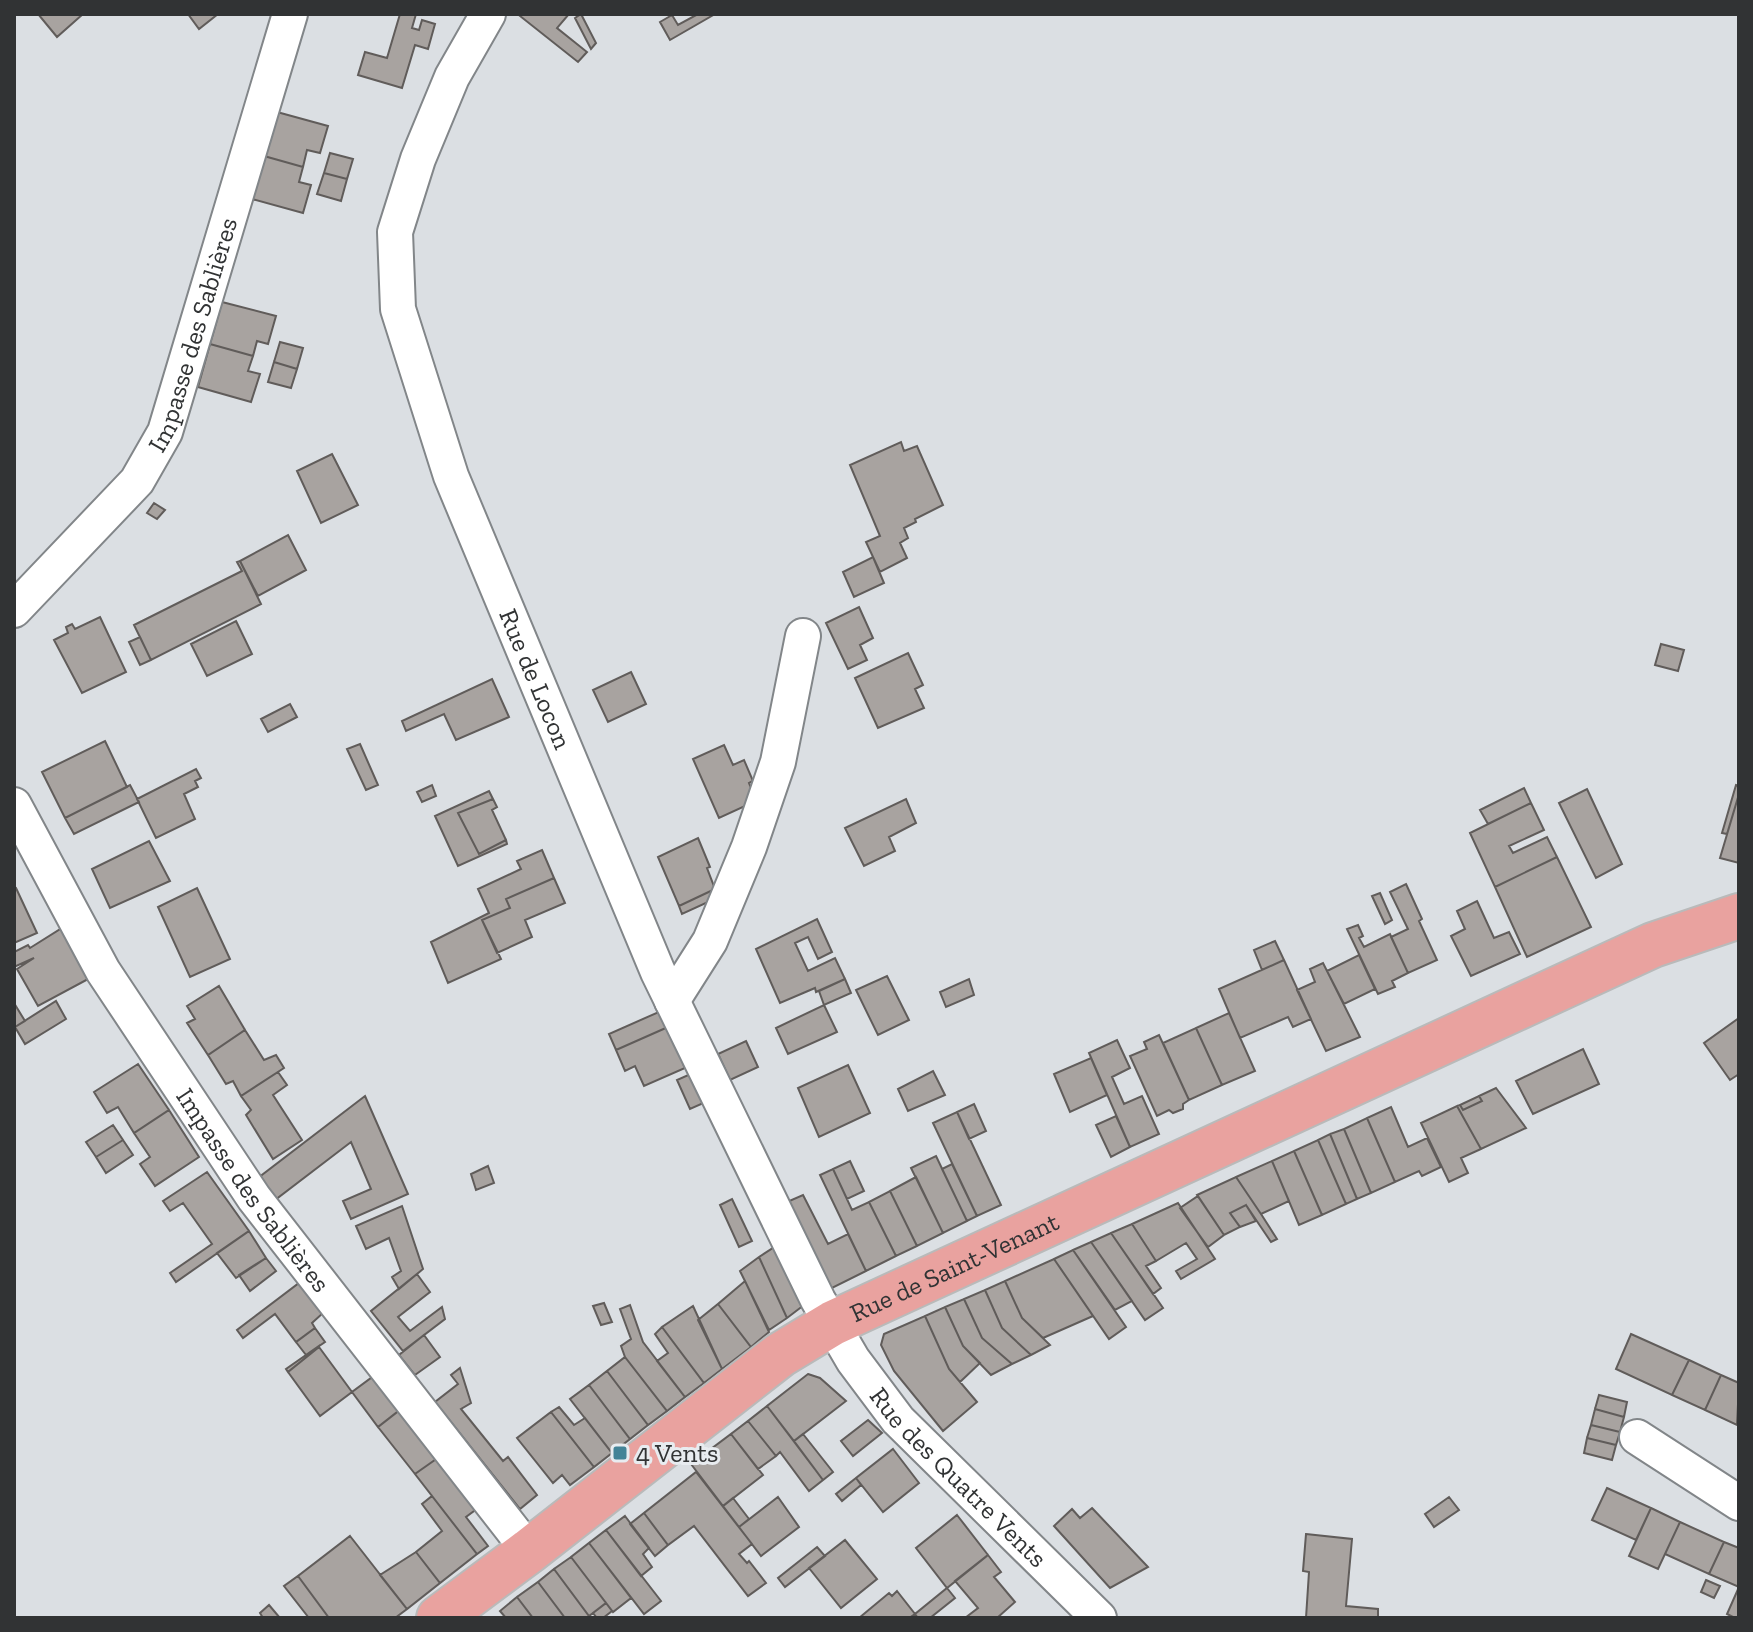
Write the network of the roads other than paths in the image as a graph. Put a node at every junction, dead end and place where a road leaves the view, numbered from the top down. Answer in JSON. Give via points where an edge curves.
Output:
{"nodes":[{"id":1,"x":290,"y":14,"type":"edge"},
{"id":2,"x":488,"y":14,"type":"edge"},
{"id":3,"x":14,"y":610,"type":"edge"},
{"id":4,"x":803,"y":636,"type":"dead end"},
{"id":5,"x":14,"y":805,"type":"edge"},
{"id":6,"x":1739,"y":916,"type":"edge"},
{"id":7,"x":672,"y":1001,"type":"junction"},
{"id":8,"x":833,"y":1323,"type":"junction"},
{"id":9,"x":1637,"y":1437,"type":"dead end"},
{"id":10,"x":1739,"y":1503,"type":"edge"},
{"id":11,"x":529,"y":1551,"type":"junction"},
{"id":12,"x":439,"y":1618,"type":"edge"},
{"id":13,"x":1099,"y":1618,"type":"edge"}],
"edges":[{"from":1,"to":3,"type":"street","name":"Impasse des Sablières","via":[[165,432],[137,481]]},
{"from":2,"to":7,"type":"street","name":"Rue de Locon","via":[[452,77],[395,232],[398,309],[451,476]]},
{"from":4,"to":7,"type":"street","via":[[778,762],[749,847],[710,941]]},
{"from":5,"to":11,"type":"street","name":"Impasse des Sablières","via":[[103,971],[254,1198]]},
{"from":6,"to":8,"type":"main road","name":"Rue de Saint-Venant","via":[[1653,945]]},
{"from":7,"to":8,"type":"street","name":"Rue de Locon"},
{"from":8,"to":11,"type":"main road","name":"Rue de Saint-Venant","via":[[780,1355]]},
{"from":8,"to":13,"type":"street","name":"Rue des Quatre Vents","via":[[898,1420]]},
{"from":9,"to":10,"type":"street"},
{"from":11,"to":12,"type":"main road","name":"Rue de Saint-Venant"}]}
